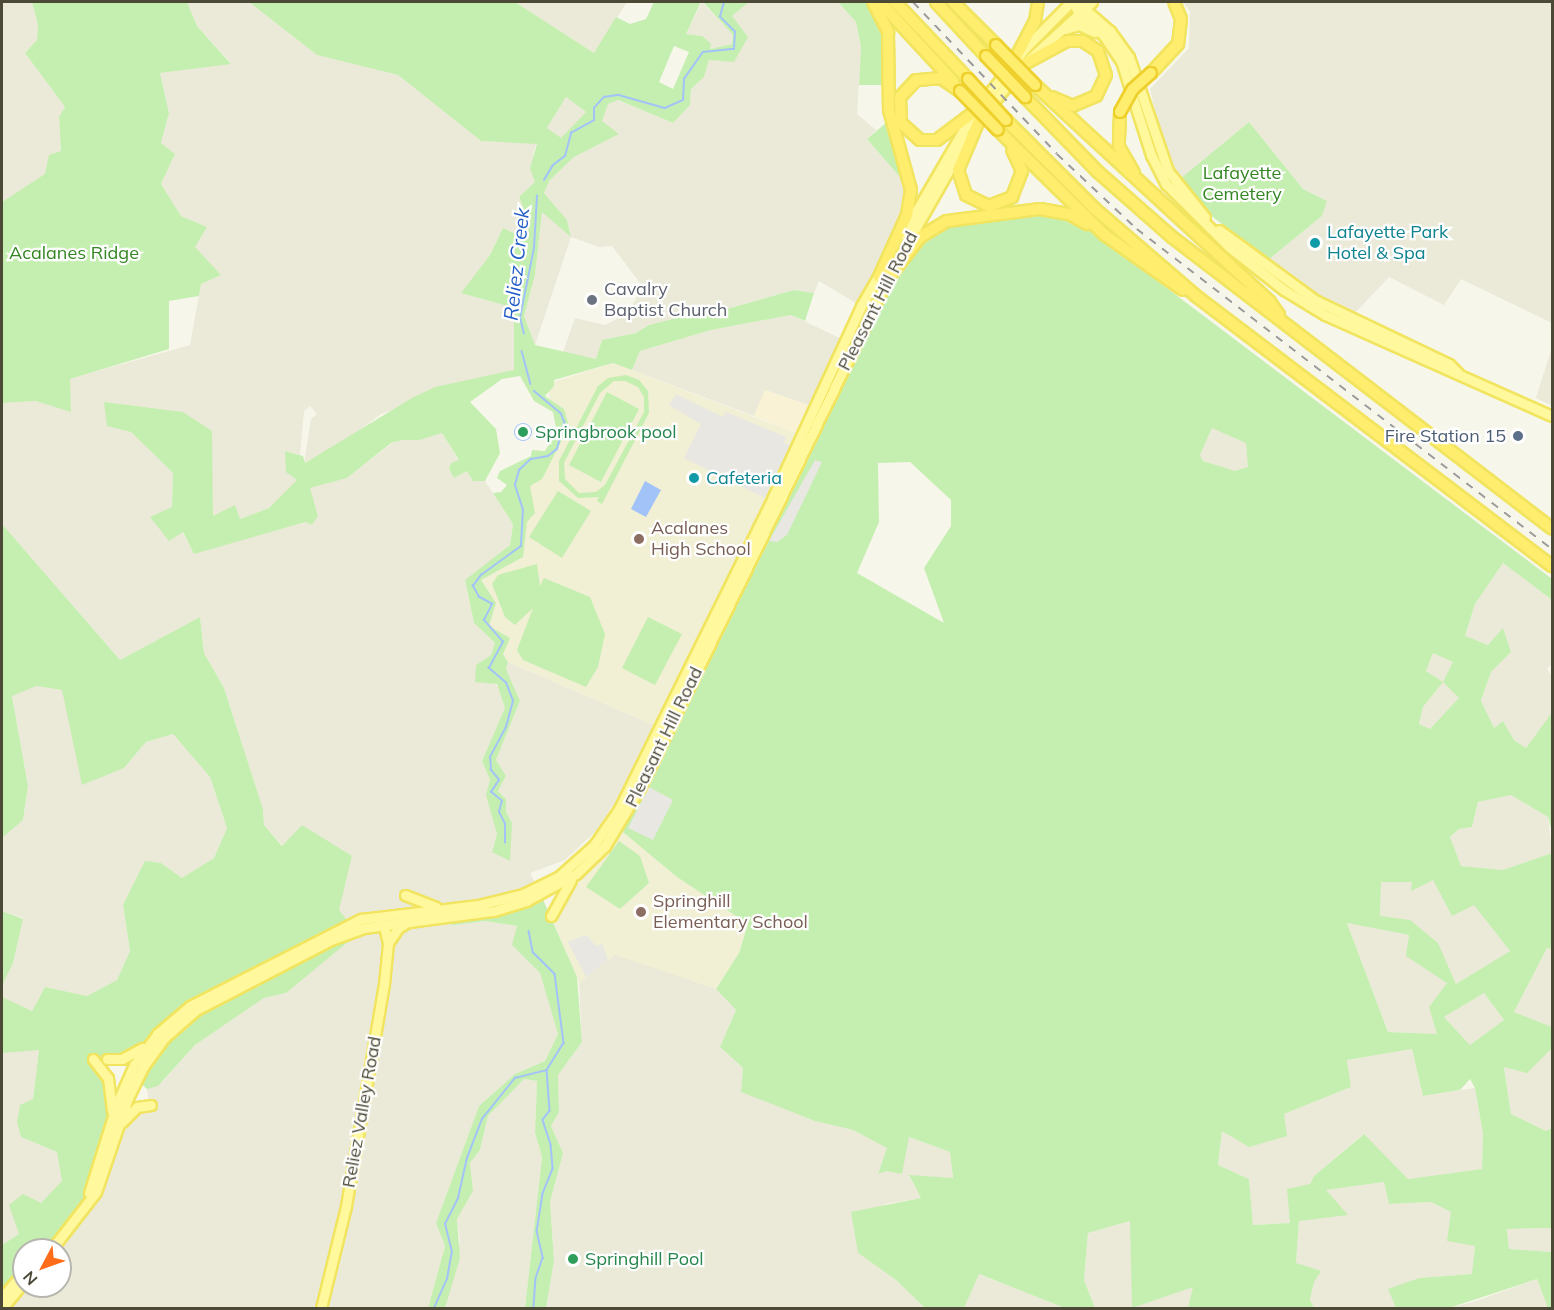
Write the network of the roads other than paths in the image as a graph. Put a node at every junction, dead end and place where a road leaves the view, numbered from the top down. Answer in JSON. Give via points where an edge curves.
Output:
{"nodes":[{"id":1,"x":873,"y":2,"type":"edge"},
{"id":2,"x":879,"y":2,"type":"edge"},
{"id":3,"x":895,"y":2,"type":"edge"},
{"id":4,"x":936,"y":2,"type":"edge"},
{"id":5,"x":953,"y":2,"type":"edge"},
{"id":6,"x":965,"y":2,"type":"edge"},
{"id":7,"x":1038,"y":2,"type":"edge"},
{"id":8,"x":1073,"y":2,"type":"edge"},
{"id":9,"x":1092,"y":2,"type":"edge"},
{"id":10,"x":1174,"y":2,"type":"edge"},
{"id":11,"x":1082,"y":11,"type":"junction"},
{"id":12,"x":1053,"y":37,"type":"junction"},
{"id":13,"x":1111,"y":44,"type":"junction"},
{"id":14,"x":996,"y":45,"type":"junction"},
{"id":15,"x":1020,"y":61,"type":"junction"},
{"id":16,"x":1035,"y":85,"type":"junction"},
{"id":17,"x":960,"y":91,"type":"junction"},
{"id":18,"x":977,"y":115,"type":"junction"},
{"id":19,"x":998,"y":130,"type":"junction"},
{"id":20,"x":1187,"y":227,"type":"junction"},
{"id":21,"x":1105,"y":235,"type":"junction"},
{"id":22,"x":883,"y":278,"type":"junction"},
{"id":23,"x":1196,"y":296,"type":"junction"},
{"id":24,"x":1284,"y":322,"type":"junction"},
{"id":25,"x":1458,"y":373,"type":"junction"},
{"id":26,"x":1552,"y":416,"type":"edge"},
{"id":27,"x":1552,"y":529,"type":"edge"},
{"id":28,"x":1552,"y":566,"type":"edge"},
{"id":29,"x":576,"y":874,"type":"junction"},
{"id":30,"x":436,"y":908,"type":"junction"},
{"id":31,"x":412,"y":914,"type":"junction"},
{"id":32,"x":551,"y":916,"type":"dead end"},
{"id":33,"x":382,"y":918,"type":"junction"},
{"id":34,"x":388,"y":943,"type":"junction"},
{"id":35,"x":147,"y":1045,"type":"junction"},
{"id":36,"x":93,"y":1059,"type":"dead end"},
{"id":37,"x":107,"y":1059,"type":"dead end"},
{"id":38,"x":151,"y":1105,"type":"dead end"},
{"id":39,"x":112,"y":1118,"type":"junction"},
{"id":40,"x":119,"y":1127,"type":"junction"},
{"id":41,"x":54,"y":1238,"type":"edge"},
{"id":42,"x":60,"y":1238,"type":"edge"},
{"id":43,"x":12,"y":1286,"type":"edge"},
{"id":44,"x":12,"y":1296,"type":"edge"},
{"id":45,"x":2,"y":1297,"type":"edge"},
{"id":46,"x":2,"y":1308,"type":"edge"},
{"id":47,"x":321,"y":1308,"type":"edge"}],
"edges":[{"from":1,"to":22,"type":"highway","via":[[888,32],[889,110],[911,190],[907,215]]},
{"from":2,"to":17,"type":"highway"},
{"from":3,"to":23,"type":"highway","bridge":true,"via":[[1095,209]]},
{"from":4,"to":24,"type":"highway","bridge":true,"via":[[1025,97],[1147,216]]},
{"from":5,"to":14,"type":"highway"},
{"from":6,"to":14,"type":"highway","via":[[973,19]]},
{"from":7,"to":15,"type":"highway"},
{"from":8,"to":11,"type":"main road"},
{"from":8,"to":15,"type":"main road","name":"Pleasant Hill Road"},
{"from":9,"to":11,"type":"main road","name":"Pleasant Hill Road"},
{"from":10,"to":20,"type":"highway","bridge":true,"via":[[1180,19],[1178,44],[1128,95],[1117,129],[1122,156]]},
{"from":11,"to":12,"type":"main road","name":"Pleasant Hill Road"},
{"from":11,"to":13,"type":"main road"},
{"from":11,"to":25,"type":"main road","via":[[1110,31],[1129,57],[1163,162],[1178,188],[1199,211],[1296,289],[1449,364]]},
{"from":12,"to":13,"type":"main road","via":[[1079,25]]},
{"from":12,"to":15,"type":"main road","name":"Pleasant Hill Road"},
{"from":13,"to":25,"type":"main road","via":[[1126,71],[1155,166],[1187,208],[1258,271],[1311,307],[1428,363]]},
{"from":14,"to":16,"type":"highway","bridge":true},
{"from":15,"to":16,"type":"highway","via":[[1075,40],[1091,45],[1104,58],[1106,75],[1101,90],[1082,104],[1064,104]]},
{"from":15,"to":18,"type":"main road","name":"Pleasant Hill Road"},
{"from":16,"to":20,"type":"highway"},
{"from":17,"to":18,"type":"highway","via":[[941,78],[916,80],[900,97],[901,123],[920,140],[937,140]]},
{"from":17,"to":19,"type":"highway","bridge":true},
{"from":18,"to":19,"type":"highway","via":[[958,170],[966,195],[981,204],[1006,202],[1017,192],[1022,178],[1021,163]]},
{"from":18,"to":22,"type":"main road","name":"Pleasant Hill Road"},
{"from":19,"to":21,"type":"highway"},
{"from":20,"to":24,"type":"highway","via":[[1270,302]]},
{"from":21,"to":22,"type":"highway","via":[[1069,214],[1049,210],[956,218],[926,232]]},
{"from":21,"to":23,"type":"highway","via":[[1172,285]]},
{"from":22,"to":29,"type":"main road","name":"Pleasant Hill Road","via":[[636,795],[614,834]]},
{"from":22,"to":30,"type":"main road","name":"Pleasant Hill Road","via":[[861,306],[772,499],[608,827],[573,865],[538,888],[507,899]]},
{"from":23,"to":28,"type":"highway"},
{"from":24,"to":27,"type":"highway"},
{"from":25,"to":26,"type":"main road"},
{"from":29,"to":31,"type":"main road","name":"Pleasant Hill Road","via":[[541,895],[509,907]]},
{"from":29,"to":32,"type":"main road"},
{"from":30,"to":31,"type":"main road","name":"Pleasant Hill Road"},
{"from":30,"to":31,"type":"main road","via":[[405,895],[413,901]]},
{"from":31,"to":33,"type":"main road","name":"Pleasant Hill Road"},
{"from":31,"to":34,"type":"main road"},
{"from":33,"to":34,"type":"main road","name":"Reliez Valley Road"},
{"from":33,"to":35,"type":"main road","name":"Pleasant Hill Road","via":[[349,923],[200,1000],[175,1017]]},
{"from":33,"to":40,"type":"main road","name":"Pleasant Hill Road","via":[[218,997],[180,1022],[143,1067]]},
{"from":34,"to":47,"type":"main road","name":"Reliez Valley Road","via":[[349,1187]]},
{"from":35,"to":37,"type":"main road","via":[[122,1059]]},
{"from":35,"to":39,"type":"main road","name":"Pleasant Hill Road","via":[[129,1074]]},
{"from":36,"to":39,"type":"main road","via":[[110,1085]]},
{"from":38,"to":40,"type":"main road","via":[[137,1107]]},
{"from":39,"to":41,"type":"main road","name":"Pleasant Hill Road","via":[[90,1191]]},
{"from":40,"to":42,"type":"main road","name":"Pleasant Hill Road","via":[[96,1192]]},
{"from":43,"to":45,"type":"main road"},
{"from":44,"to":46,"type":"main road"}]}
